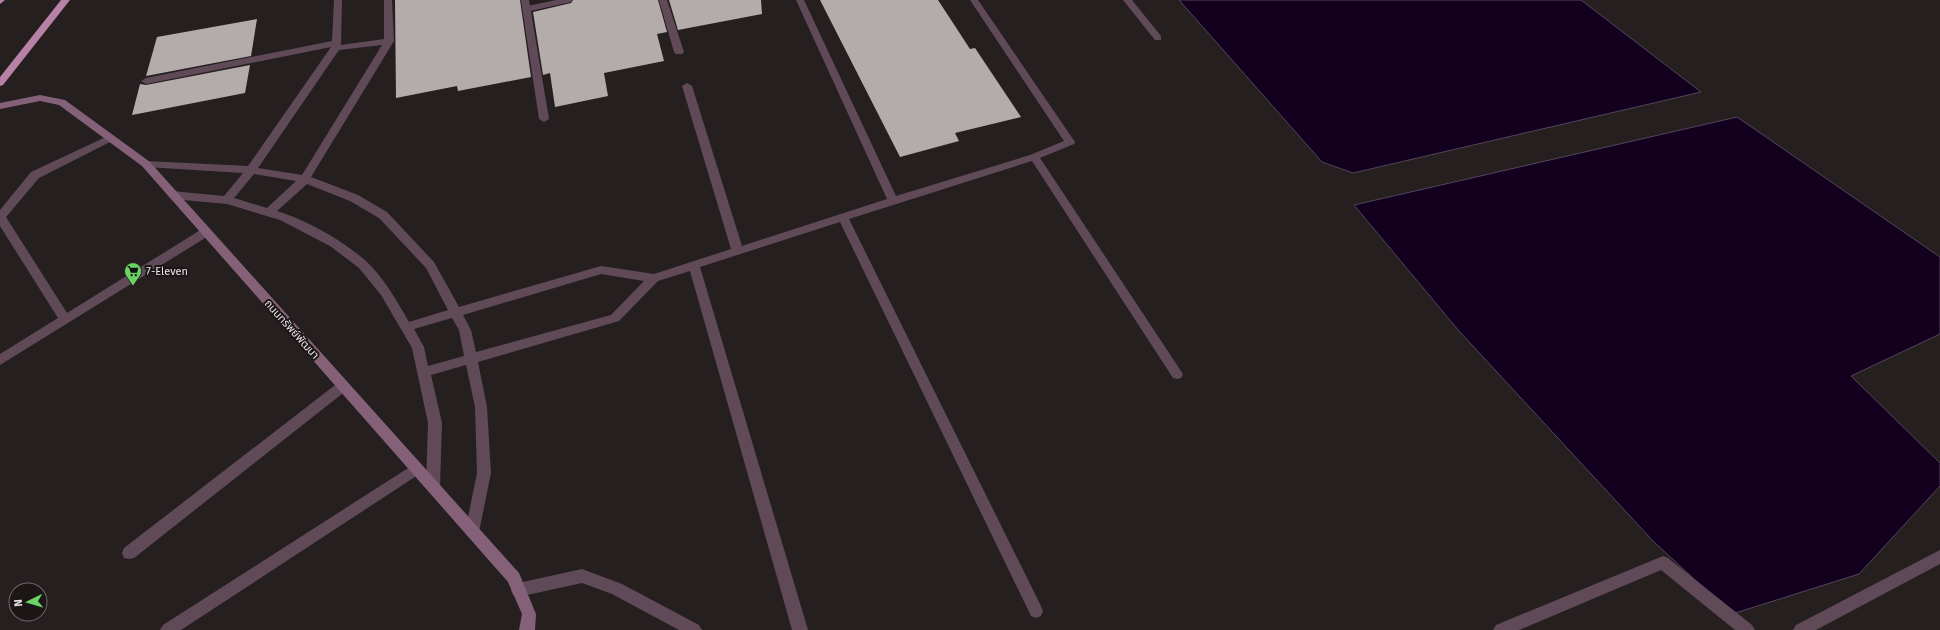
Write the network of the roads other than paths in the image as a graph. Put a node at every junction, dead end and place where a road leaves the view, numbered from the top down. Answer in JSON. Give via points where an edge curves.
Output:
{"nodes":[{"id":1,"x":66,"y":0,"type":"edge"},
{"id":2,"x":338,"y":0,"type":"edge"},
{"id":3,"x":388,"y":0,"type":"edge"},
{"id":4,"x":568,"y":0,"type":"edge"},
{"id":5,"x":663,"y":0,"type":"edge"},
{"id":6,"x":800,"y":0,"type":"edge"},
{"id":7,"x":974,"y":0,"type":"edge"},
{"id":8,"x":1127,"y":0,"type":"edge"},
{"id":9,"x":525,"y":5,"type":"edge"},
{"id":10,"x":1158,"y":38,"type":"dead end"},
{"id":11,"x":390,"y":41,"type":"junction"},
{"id":12,"x":336,"y":45,"type":"junction"},
{"id":13,"x":679,"y":52,"type":"dead end"},
{"id":14,"x":146,"y":81,"type":"dead end"},
{"id":15,"x":0,"y":83,"type":"edge"},
{"id":16,"x":687,"y":86,"type":"dead end"},
{"id":17,"x":0,"y":106,"type":"edge"},
{"id":18,"x":544,"y":119,"type":"dead end"},
{"id":19,"x":110,"y":138,"type":"junction"},
{"id":20,"x":1034,"y":157,"type":"junction"},
{"id":21,"x":146,"y":164,"type":"junction"},
{"id":22,"x":251,"y":170,"type":"junction"},
{"id":23,"x":305,"y":179,"type":"junction"},
{"id":24,"x":172,"y":195,"type":"junction"},
{"id":25,"x":227,"y":200,"type":"junction"},
{"id":26,"x":893,"y":201,"type":"junction"},
{"id":27,"x":269,"y":212,"type":"junction"},
{"id":28,"x":843,"y":218,"type":"junction"},
{"id":29,"x":206,"y":232,"type":"junction"},
{"id":30,"x":738,"y":252,"type":"junction"},
{"id":31,"x":694,"y":266,"type":"junction"},
{"id":32,"x":654,"y":278,"type":"junction"},
{"id":33,"x":454,"y":311,"type":"junction"},
{"id":34,"x":65,"y":320,"type":"junction"},
{"id":35,"x":406,"y":327,"type":"junction"},
{"id":36,"x":471,"y":359,"type":"junction"},
{"id":37,"x":0,"y":360,"type":"edge"},
{"id":38,"x":424,"y":372,"type":"junction"},
{"id":39,"x":1177,"y":374,"type":"dead end"},
{"id":40,"x":343,"y":386,"type":"junction"},
{"id":41,"x":416,"y":469,"type":"junction"},
{"id":42,"x":433,"y":487,"type":"junction"},
{"id":43,"x":472,"y":532,"type":"junction"},
{"id":44,"x":129,"y":553,"type":"dead end"},
{"id":45,"x":1940,"y":557,"type":"edge"},
{"id":46,"x":518,"y":590,"type":"junction"},
{"id":47,"x":1036,"y":611,"type":"dead end"},
{"id":48,"x":168,"y":630,"type":"edge"},
{"id":49,"x":527,"y":630,"type":"edge"},
{"id":50,"x":694,"y":630,"type":"edge"},
{"id":51,"x":800,"y":630,"type":"edge"},
{"id":52,"x":1501,"y":630,"type":"edge"},
{"id":53,"x":1747,"y":630,"type":"edge"},
{"id":54,"x":1801,"y":630,"type":"edge"}],
"edges":[{"from":1,"to":15,"type":"highway"},
{"from":2,"to":12,"type":"street"},
{"from":3,"to":11,"type":"street"},
{"from":4,"to":9,"type":"street"},
{"from":5,"to":13,"type":"street"},
{"from":6,"to":26,"type":"street"},
{"from":7,"to":20,"type":"street","via":[[1070,142]]},
{"from":8,"to":10,"type":"street"},
{"from":9,"to":18,"type":"street"},
{"from":11,"to":12,"type":"street"},
{"from":11,"to":23,"type":"street"},
{"from":12,"to":14,"type":"street"},
{"from":12,"to":22,"type":"street"},
{"from":16,"to":30,"type":"street"},
{"from":17,"to":19,"type":"street","name":"ถนนทรัพย์พัฒนา","via":[[40,98],[62,102]]},
{"from":19,"to":21,"type":"street","name":"ถนนทรัพย์พัฒนา"},
{"from":19,"to":34,"type":"street","via":[[35,175],[0,217]]},
{"from":20,"to":26,"type":"street"},
{"from":20,"to":39,"type":"street"},
{"from":21,"to":22,"type":"street"},
{"from":21,"to":24,"type":"street","name":"ถนนทรัพย์พัฒนา"},
{"from":22,"to":23,"type":"street"},
{"from":22,"to":25,"type":"street"},
{"from":23,"to":27,"type":"street"},
{"from":23,"to":33,"type":"street","via":[[354,198],[383,215],[430,265]]},
{"from":24,"to":25,"type":"street"},
{"from":24,"to":29,"type":"street","name":"ถนนทรัพย์พัฒนา"},
{"from":25,"to":27,"type":"street"},
{"from":26,"to":28,"type":"street"},
{"from":27,"to":35,"type":"street","via":[[334,242],[363,265],[385,292]]},
{"from":28,"to":30,"type":"street"},
{"from":28,"to":47,"type":"street"},
{"from":29,"to":34,"type":"street"},
{"from":29,"to":40,"type":"street","name":"ถนนทรัพย์พัฒนา"},
{"from":30,"to":31,"type":"street"},
{"from":31,"to":32,"type":"street"},
{"from":31,"to":51,"type":"street"},
{"from":32,"to":33,"type":"street","via":[[601,270]]},
{"from":32,"to":36,"type":"street","via":[[615,318]]},
{"from":33,"to":35,"type":"street"},
{"from":33,"to":36,"type":"street","via":[[465,330]]},
{"from":34,"to":37,"type":"street"},
{"from":35,"to":38,"type":"street","via":[[418,347]]},
{"from":36,"to":38,"type":"street"},
{"from":36,"to":43,"type":"street","via":[[481,407],[484,473]]},
{"from":38,"to":42,"type":"street","via":[[436,423]]},
{"from":40,"to":41,"type":"street","name":"ถนนทรัพย์พัฒนา"},
{"from":40,"to":44,"type":"street"},
{"from":41,"to":42,"type":"street","name":"ถนนทรัพย์พัฒนา"},
{"from":41,"to":48,"type":"street"},
{"from":42,"to":43,"type":"street","name":"ถนนทรัพย์พัฒนา"},
{"from":43,"to":46,"type":"street","name":"ถนนทรัพย์พัฒนา","via":[[514,578]]},
{"from":45,"to":54,"type":"street"},
{"from":46,"to":49,"type":"street","name":"ถนนทรัพย์พัฒนา","via":[[529,614]]},
{"from":46,"to":50,"type":"street","via":[[582,576],[617,589]]},
{"from":52,"to":53,"type":"street","via":[[1663,563]]}]}
